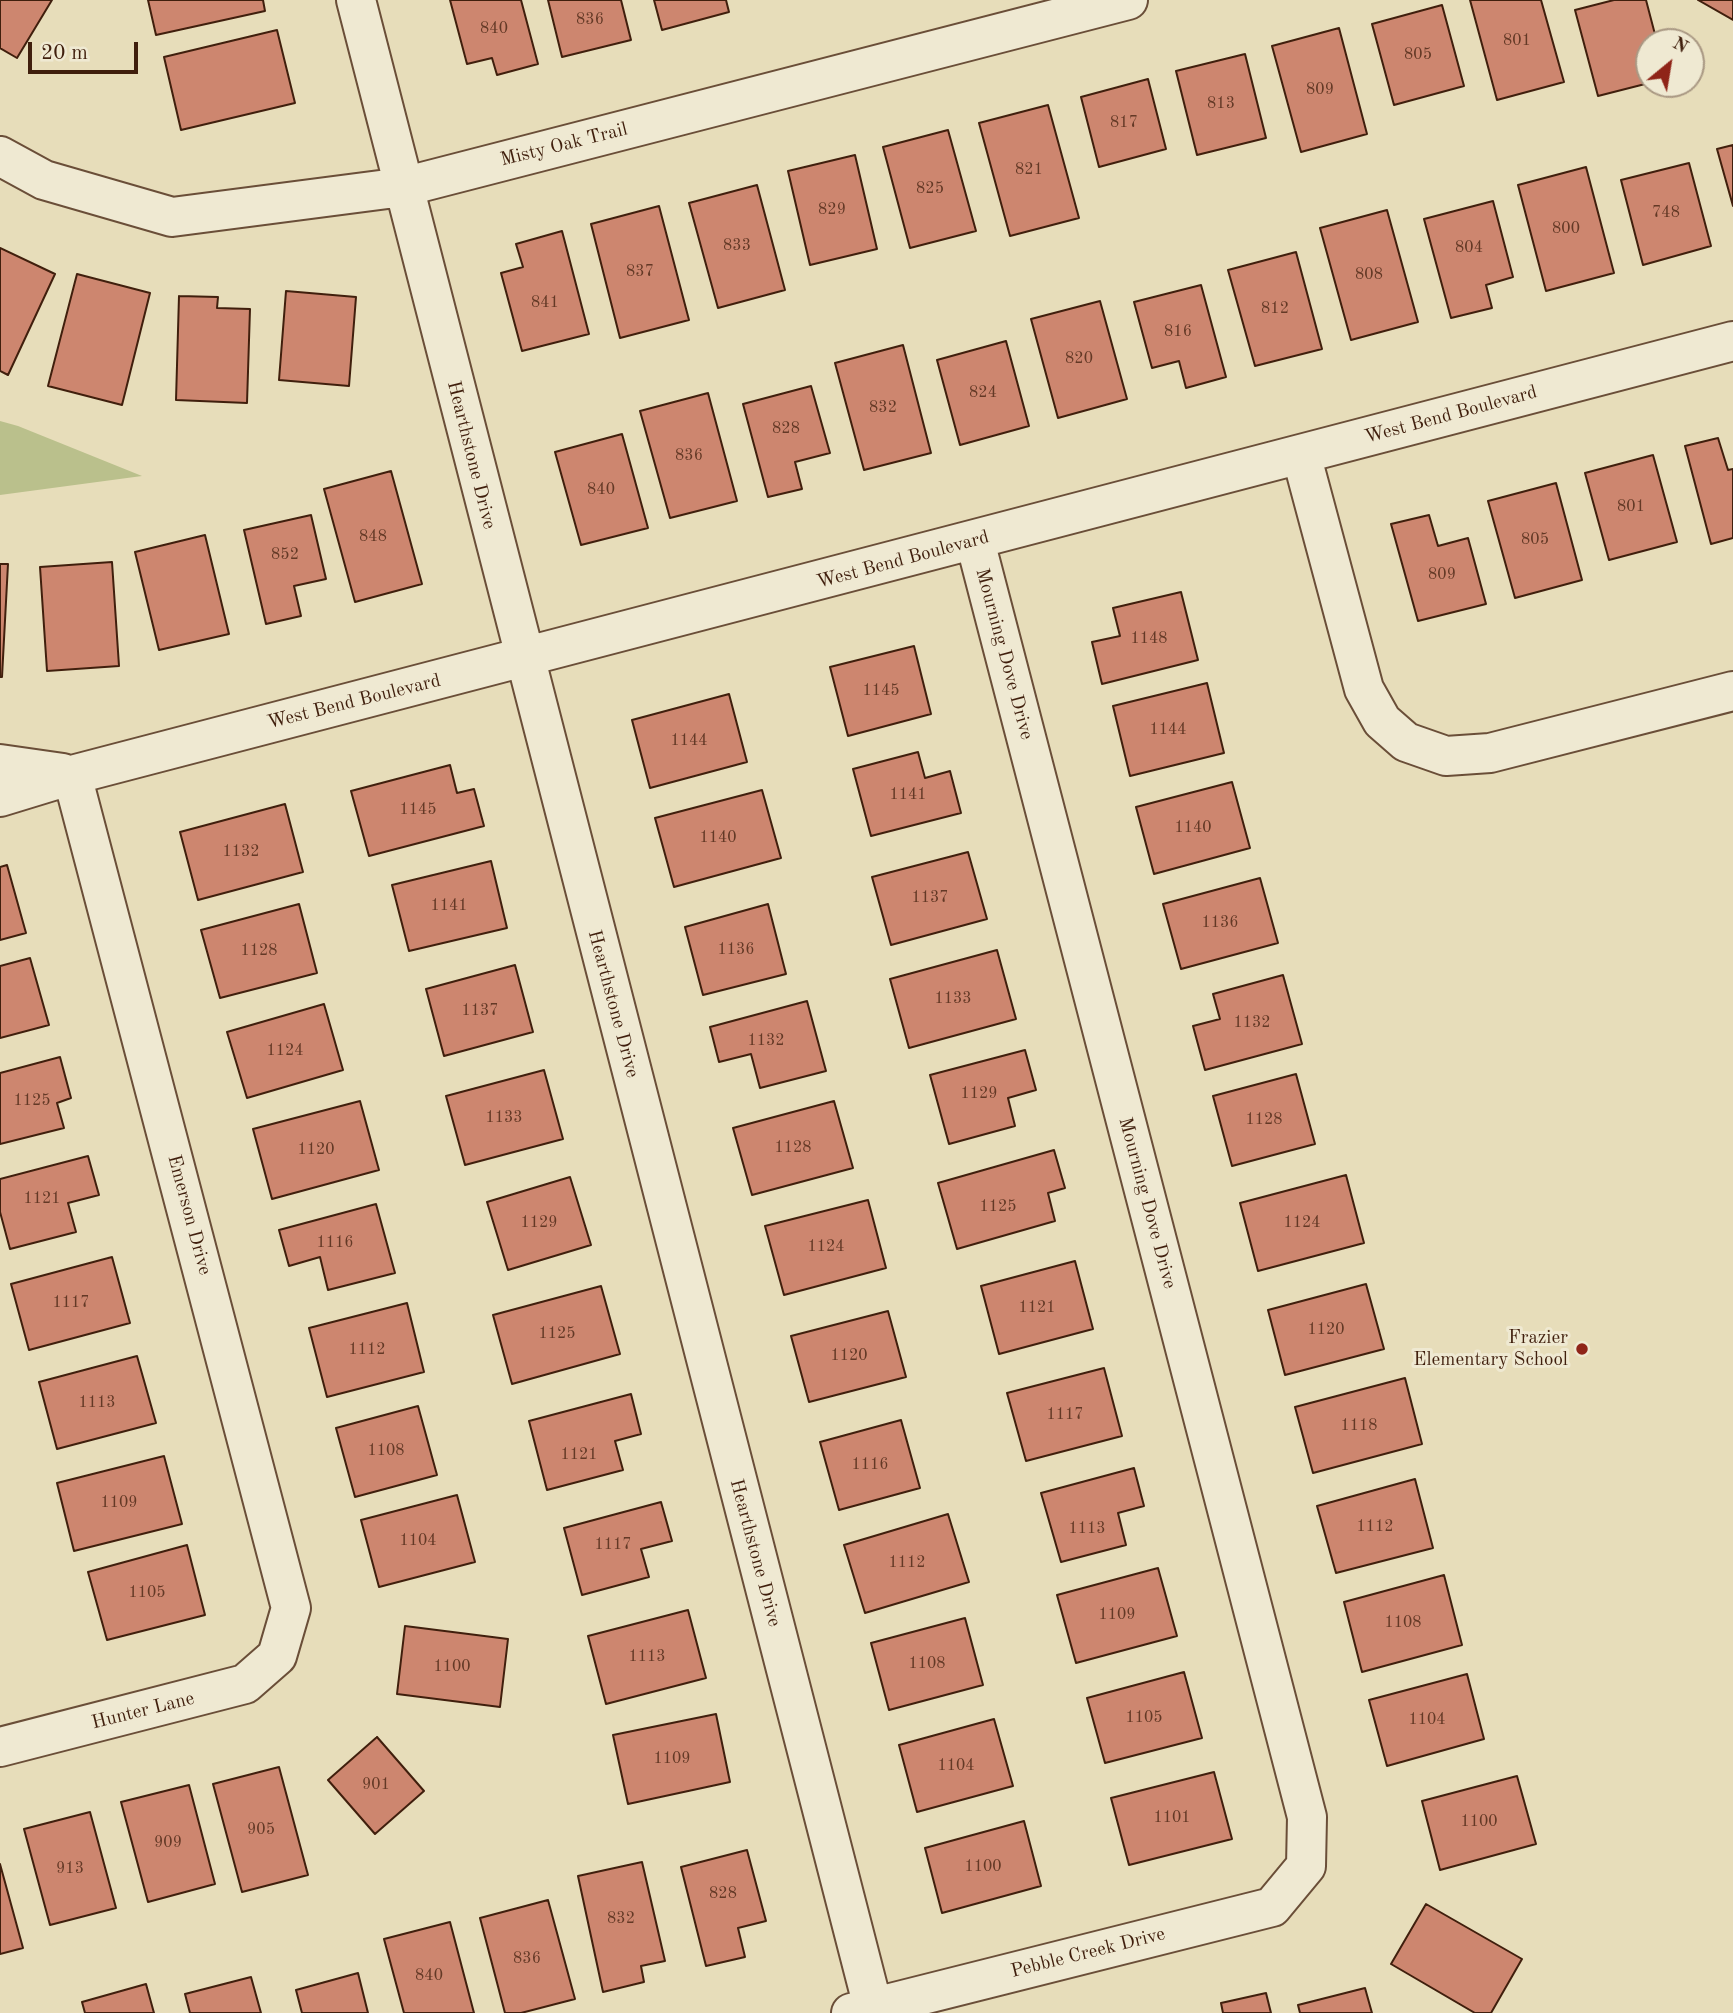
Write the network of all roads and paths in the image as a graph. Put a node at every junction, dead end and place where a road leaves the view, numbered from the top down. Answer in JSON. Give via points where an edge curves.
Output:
{"nodes":[{"id":1,"x":356,"y":0,"type":"edge"},
{"id":2,"x":1128,"y":0,"type":"edge"},
{"id":3,"x":0,"y":156,"type":"edge"},
{"id":4,"x":403,"y":187,"type":"junction"},
{"id":5,"x":1733,"y":341,"type":"edge"},
{"id":6,"x":1301,"y":454,"type":"junction"},
{"id":7,"x":975,"y":541,"type":"junction"},
{"id":8,"x":523,"y":658,"type":"junction"},
{"id":9,"x":1733,"y":691,"type":"edge"},
{"id":10,"x":0,"y":764,"type":"edge"},
{"id":11,"x":72,"y":775,"type":"junction"},
{"id":12,"x":0,"y":797,"type":"edge"},
{"id":13,"x":277,"y":1656,"type":"joint"},
{"id":14,"x":0,"y":1748,"type":"edge"},
{"id":15,"x":1306,"y":1866,"type":"joint"},
{"id":16,"x":862,"y":2010,"type":"edge"}],
"edges":[{"from":1,"to":4,"type":"street","name":"Hearthstone Drive"},
{"from":2,"to":4,"type":"street","name":"Misty Oak Trail"},
{"from":3,"to":4,"type":"street","name":"Misty Oak Trail","via":[[44,180],[172,217]]},
{"from":4,"to":8,"type":"street","name":"Hearthstone Drive"},
{"from":5,"to":6,"type":"street","name":"West Bend Boulevard"},
{"from":6,"to":7,"type":"street","name":"West Bend Boulevard"},
{"from":6,"to":9,"type":"street","via":[[1364,689],[1382,721],[1406,742],[1446,756],[1490,753]]},
{"from":7,"to":8,"type":"street","name":"West Bend Boulevard"},
{"from":7,"to":15,"type":"street","name":"Mourning Dove Drive","via":[[1307,1817]]},
{"from":8,"to":11,"type":"street","name":"West Bend Boulevard"},
{"from":8,"to":16,"type":"street","name":"Hearthstone Drive"},
{"from":10,"to":11,"type":"street","name":"West Bend Boulevard"},
{"from":11,"to":12,"type":"street","name":"West Bend Boulevard"},
{"from":11,"to":13,"type":"street","name":"Emerson Drive","via":[[291,1608]]},
{"from":13,"to":14,"type":"street","name":"Hunter Lane","via":[[245,1684]]},
{"from":15,"to":16,"type":"street","name":"Pebble Creek Drive","via":[[1272,1907]]}]}
